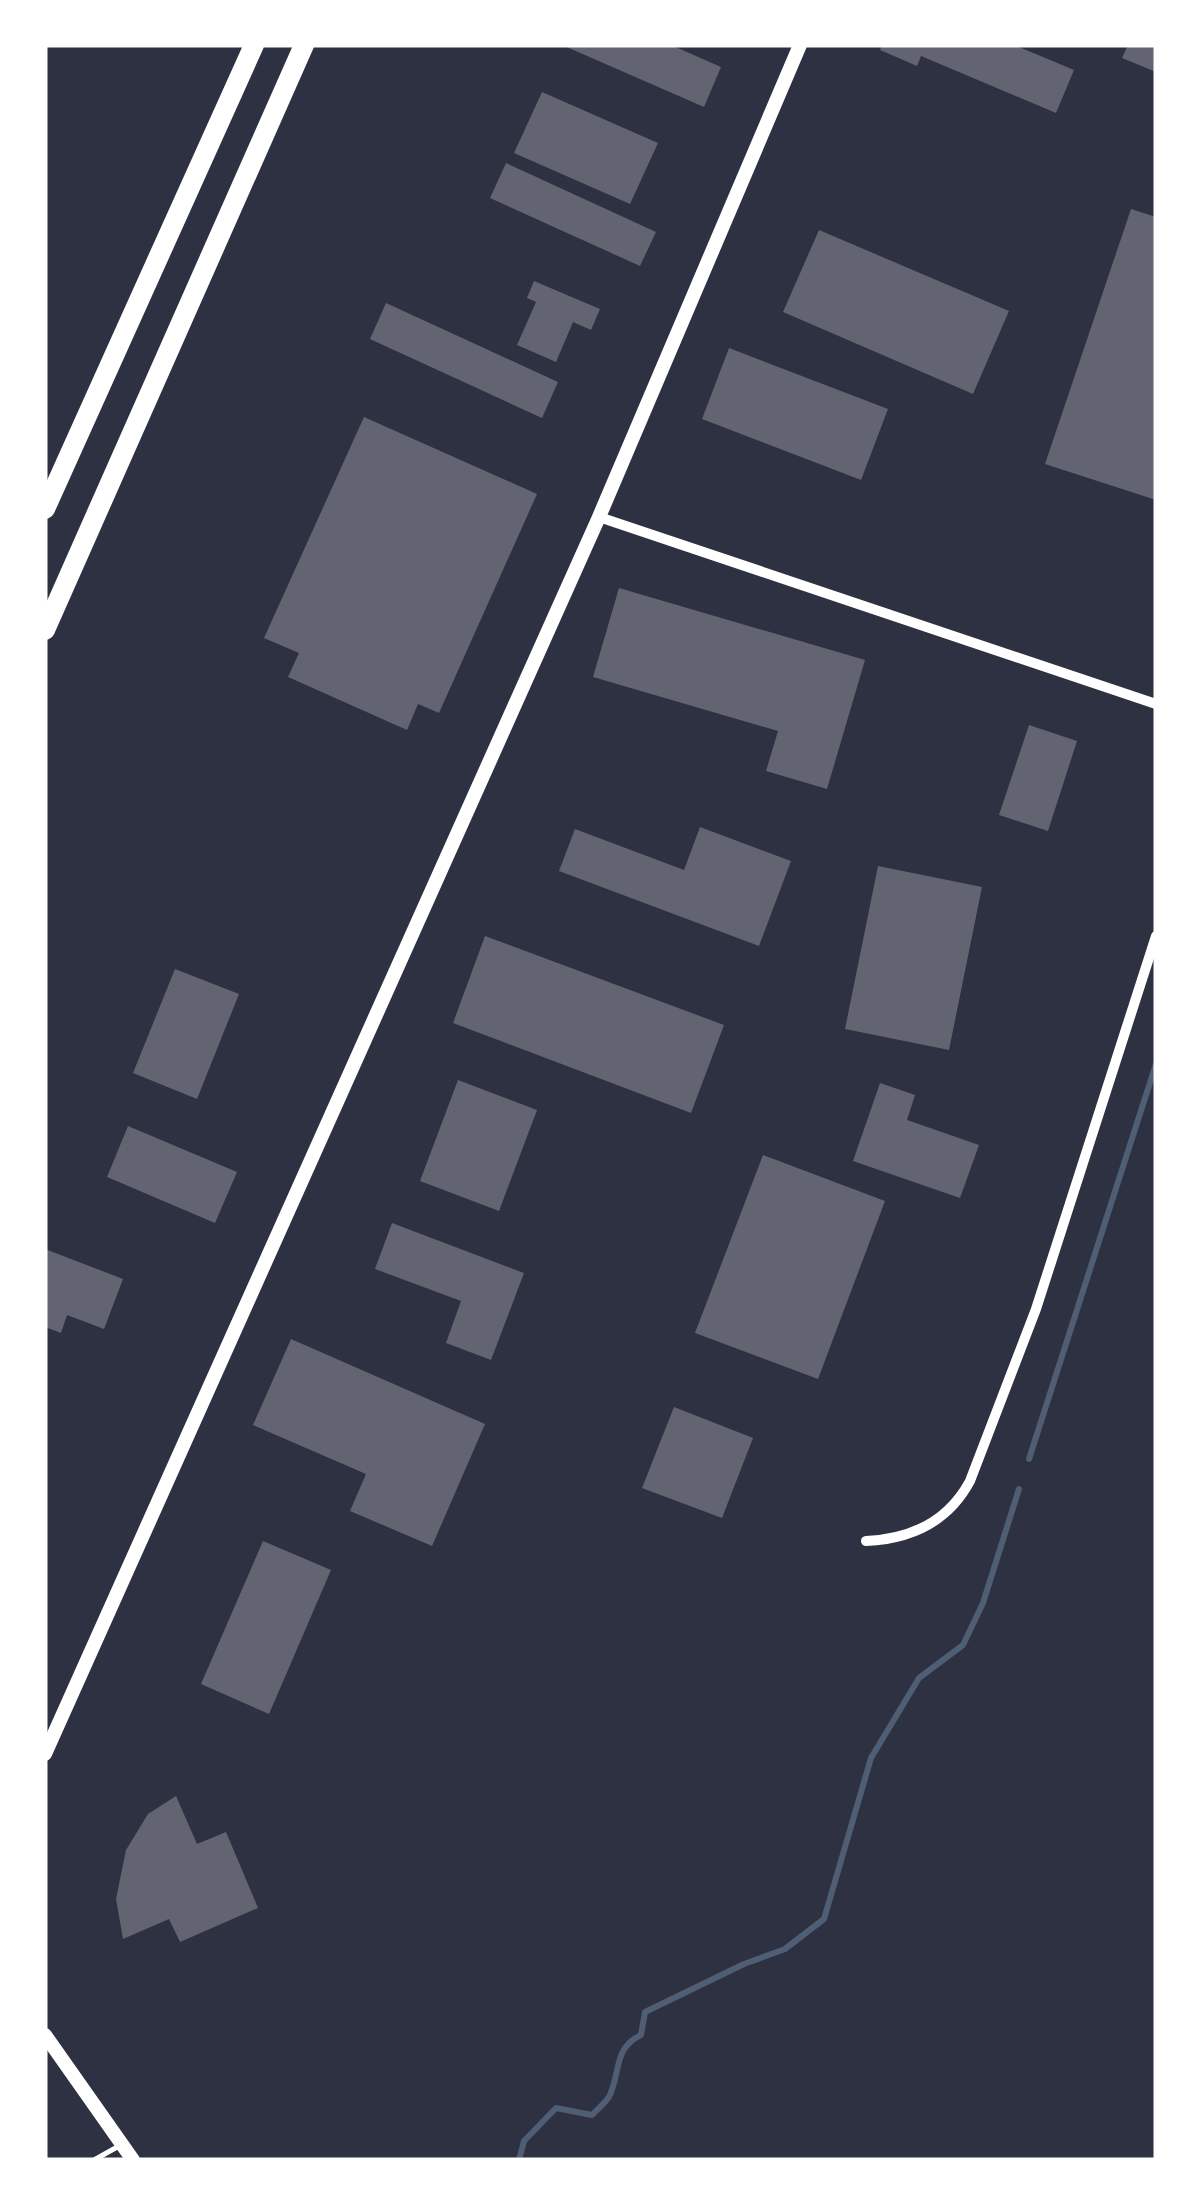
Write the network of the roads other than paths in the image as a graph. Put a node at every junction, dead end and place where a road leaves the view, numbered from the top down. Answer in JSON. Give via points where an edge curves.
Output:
{"nodes":[{"id":1,"x":254,"y":45,"type":"edge"},
{"id":2,"x":304,"y":45,"type":"edge"},
{"id":3,"x":800,"y":45,"type":"edge"},
{"id":4,"x":45,"y":509,"type":"edge"},
{"id":5,"x":599,"y":517,"type":"junction"},
{"id":6,"x":45,"y":630,"type":"edge"},
{"id":7,"x":1156,"y":704,"type":"edge"},
{"id":8,"x":1156,"y":936,"type":"edge"},
{"id":9,"x":866,"y":1541,"type":"dead end"},
{"id":10,"x":45,"y":1754,"type":"edge"},
{"id":11,"x":45,"y":2035,"type":"edge"},
{"id":12,"x":121,"y":2144,"type":"junction"},
{"id":13,"x":94,"y":2160,"type":"edge"},
{"id":14,"x":133,"y":2160,"type":"edge"}],
"edges":[{"from":1,"to":4,"type":"highway"},
{"from":2,"to":6,"type":"highway"},
{"from":3,"to":5,"type":"street"},
{"from":5,"to":7,"type":"street"},
{"from":5,"to":10,"type":"street"},
{"from":8,"to":9,"type":"street","via":[[1036,1309],[970,1481],[936,1521],[909,1534]]},
{"from":11,"to":12,"type":"street"},
{"from":12,"to":13,"type":"lane"},
{"from":12,"to":14,"type":"street"}]}
